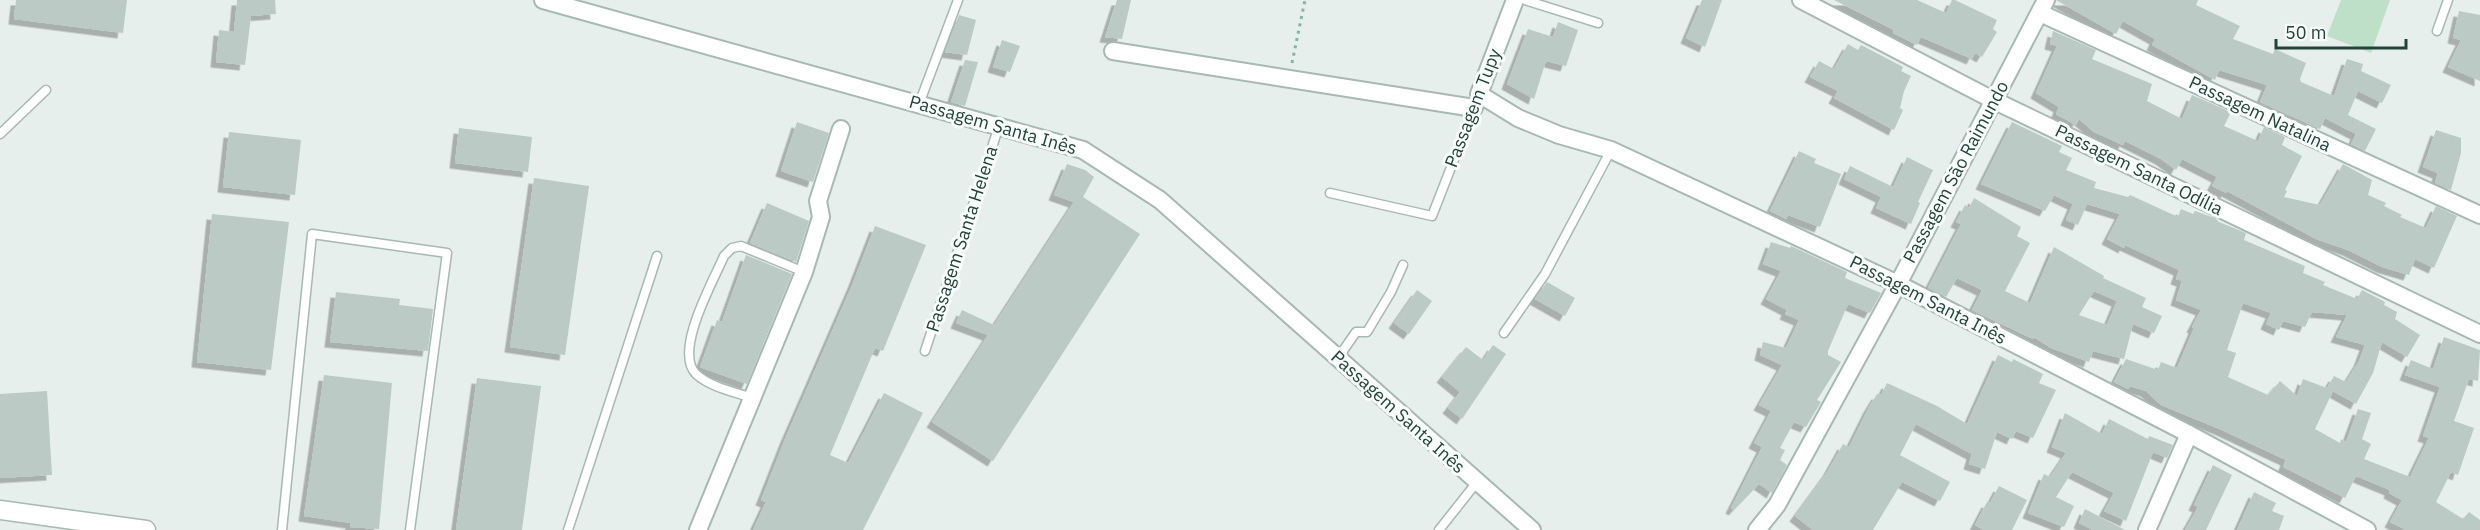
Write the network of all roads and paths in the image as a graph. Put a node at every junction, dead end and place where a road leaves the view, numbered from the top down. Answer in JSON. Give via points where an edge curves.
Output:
{"nodes":[{"id":1,"x":543,"y":0,"type":"edge"},
{"id":2,"x":958,"y":0,"type":"edge"},
{"id":3,"x":1305,"y":0,"type":"edge"},
{"id":4,"x":1515,"y":0,"type":"edge"},
{"id":5,"x":1526,"y":0,"type":"edge"},
{"id":6,"x":2448,"y":0,"type":"edge"},
{"id":7,"x":1811,"y":2,"type":"edge"},
{"id":8,"x":2043,"y":6,"type":"edge"},
{"id":9,"x":1598,"y":23,"type":"dead end"},
{"id":10,"x":2437,"y":31,"type":"dead end"},
{"id":11,"x":1113,"y":51,"type":"dead end"},
{"id":12,"x":1289,"y":79,"type":"junction"},
{"id":13,"x":46,"y":90,"type":"dead end"},
{"id":14,"x":1993,"y":100,"type":"junction"},
{"id":15,"x":1476,"y":101,"type":"junction"},
{"id":16,"x":919,"y":104,"type":"junction"},
{"id":17,"x":999,"y":126,"type":"junction"},
{"id":18,"x":841,"y":129,"type":"dead end"},
{"id":19,"x":0,"y":134,"type":"edge"},
{"id":20,"x":1611,"y":150,"type":"junction"},
{"id":21,"x":1330,"y":193,"type":"dead end"},
{"id":22,"x":2480,"y":214,"type":"edge"},
{"id":23,"x":657,"y":256,"type":"dead end"},
{"id":24,"x":1403,"y":265,"type":"dead end"},
{"id":25,"x":804,"y":272,"type":"junction"},
{"id":26,"x":1898,"y":284,"type":"junction"},
{"id":27,"x":1504,"y":333,"type":"dead end"},
{"id":28,"x":2480,"y":334,"type":"edge"},
{"id":29,"x":925,"y":351,"type":"dead end"},
{"id":30,"x":1338,"y":358,"type":"junction"},
{"id":31,"x":752,"y":398,"type":"junction"},
{"id":32,"x":2189,"y":434,"type":"junction"},
{"id":33,"x":1477,"y":482,"type":"junction"},
{"id":34,"x":0,"y":510,"type":"edge"},
{"id":35,"x":146,"y":530,"type":"edge"},
{"id":36,"x":282,"y":530,"type":"edge"},
{"id":37,"x":410,"y":530,"type":"edge"},
{"id":38,"x":568,"y":530,"type":"edge"},
{"id":39,"x":698,"y":530,"type":"edge"},
{"id":40,"x":1439,"y":530,"type":"edge"},
{"id":41,"x":1532,"y":530,"type":"edge"},
{"id":42,"x":1757,"y":530,"type":"edge"},
{"id":43,"x":2147,"y":530,"type":"edge"},
{"id":44,"x":2367,"y":530,"type":"edge"}],
"edges":[{"from":1,"to":16,"type":"street","name":"Passagem Santa Inês"},
{"from":2,"to":16,"type":"lane"},
{"from":3,"to":12,"type":"path"},
{"from":4,"to":15,"type":"street","name":"Passagem Tupy"},
{"from":5,"to":9,"type":"lane"},
{"from":6,"to":10,"type":"lane"},
{"from":7,"to":14,"type":"street","name":"Passagem Santa Odília"},
{"from":8,"to":14,"type":"street","name":"Passagem São Raimundo"},
{"from":8,"to":22,"type":"street","name":"Passagem Natalina"},
{"from":11,"to":12,"type":"street","name":"Passagem Santa Inês"},
{"from":12,"to":15,"type":"street","name":"Passagem Santa Inês"},
{"from":13,"to":19,"type":"lane"},
{"from":14,"to":26,"type":"street","name":"Passagem São Raimundo"},
{"from":14,"to":28,"type":"street","name":"Passagem Santa Odília"},
{"from":15,"to":20,"type":"street","name":"Passagem Santa Inês","via":[[1559,135]]},
{"from":15,"to":21,"type":"lane","name":"Passagem Tupy","via":[[1432,216]]},
{"from":16,"to":17,"type":"street","name":"Passagem Santa Inês"},
{"from":17,"to":29,"type":"lane","name":"Passagem Santa Helena"},
{"from":17,"to":30,"type":"street","name":"Passagem Santa Inês","via":[[1083,150],[1160,200]]},
{"from":18,"to":25,"type":"street","via":[[818,201],[821,217]]},
{"from":20,"to":26,"type":"street","name":"Passagem Santa Inês"},
{"from":20,"to":27,"type":"lane","via":[[1545,274]]},
{"from":23,"to":38,"type":"lane"},
{"from":24,"to":30,"type":"lane","via":[[1367,332],[1356,332]]},
{"from":25,"to":31,"type":"street"},
{"from":25,"to":31,"type":"lane","via":[[741,246],[732,248],[724,256],[690,333],[690,362],[695,373]]},
{"from":26,"to":32,"type":"street","name":"Passagem Santa Inês"},
{"from":26,"to":42,"type":"street","name":"Passagem São Raimundo","via":[[1778,505]]},
{"from":30,"to":33,"type":"street","name":"Passagem Santa Inês"},
{"from":31,"to":39,"type":"street"},
{"from":32,"to":43,"type":"street"},
{"from":32,"to":44,"type":"street","name":"Passagem Santa Inês"},
{"from":33,"to":40,"type":"lane"},
{"from":33,"to":41,"type":"street","name":"Passagem Santa Inês"},
{"from":34,"to":35,"type":"street"},
{"from":36,"to":37,"type":"lane","via":[[312,234],[447,253]]}]}
